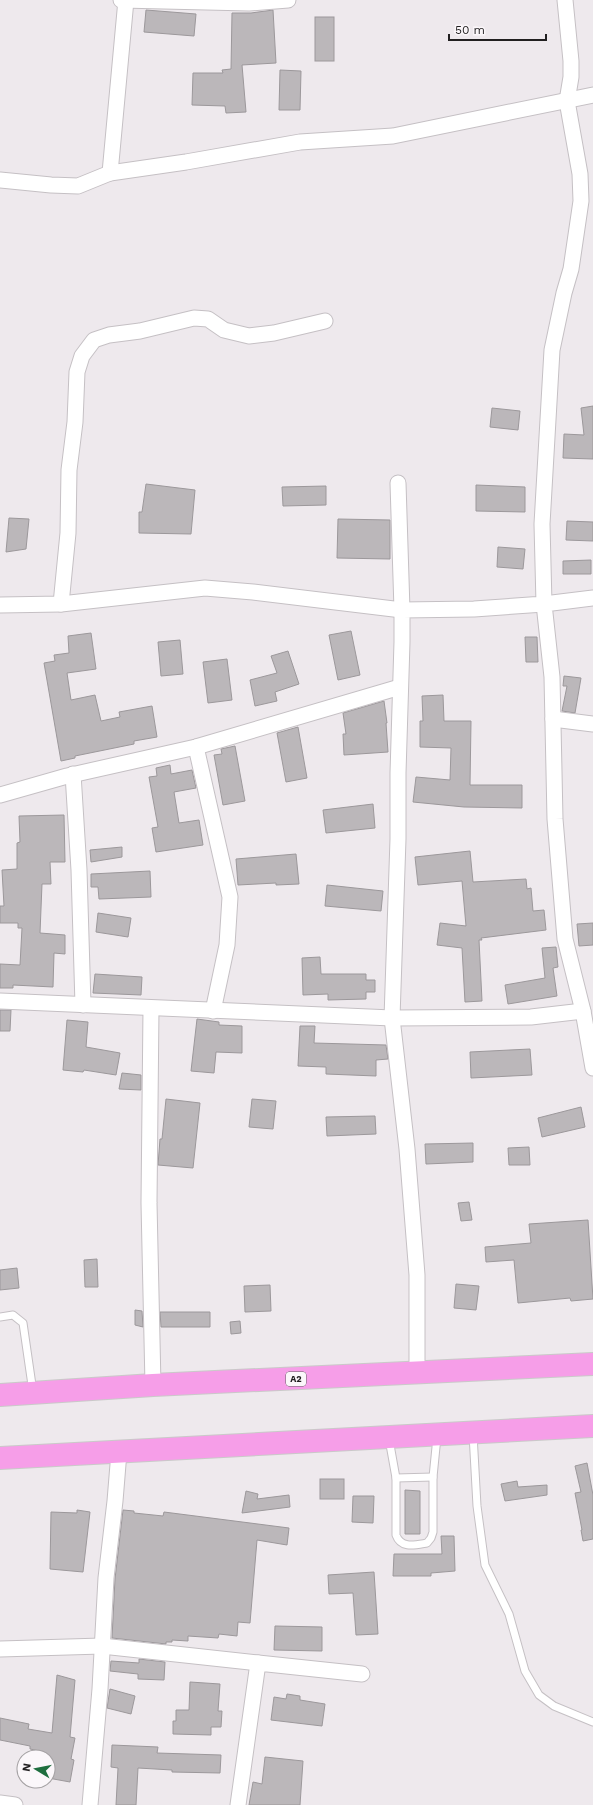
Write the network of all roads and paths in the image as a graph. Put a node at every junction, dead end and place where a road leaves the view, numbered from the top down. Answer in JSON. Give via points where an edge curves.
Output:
{"nodes":[{"id":1,"x":121,"y":0,"type":"edge"},
{"id":2,"x":126,"y":0,"type":"edge"},
{"id":3,"x":288,"y":0,"type":"edge"},
{"id":4,"x":565,"y":0,"type":"edge"},
{"id":5,"x":593,"y":95,"type":"edge"},
{"id":6,"x":567,"y":100,"type":"junction"},
{"id":7,"x":110,"y":173,"type":"junction"},
{"id":8,"x":0,"y":180,"type":"edge"},
{"id":9,"x":325,"y":321,"type":"dead end"},
{"id":10,"x":398,"y":483,"type":"dead end"},
{"id":11,"x":593,"y":598,"type":"edge"},
{"id":12,"x":61,"y":604,"type":"junction"},
{"id":13,"x":544,"y":604,"type":"junction"},
{"id":14,"x":0,"y":605,"type":"edge"},
{"id":15,"x":402,"y":610,"type":"junction"},
{"id":16,"x":400,"y":687,"type":"junction"},
{"id":17,"x":553,"y":719,"type":"junction"},
{"id":18,"x":593,"y":724,"type":"edge"},
{"id":19,"x":196,"y":747,"type":"junction"},
{"id":20,"x":73,"y":774,"type":"junction"},
{"id":21,"x":0,"y":795,"type":"edge"},
{"id":22,"x":0,"y":1001,"type":"edge"},
{"id":23,"x":83,"y":1005,"type":"junction"},
{"id":24,"x":151,"y":1009,"type":"junction"},
{"id":25,"x":213,"y":1011,"type":"junction"},
{"id":26,"x":583,"y":1011,"type":"junction"},
{"id":27,"x":392,"y":1018,"type":"junction"},
{"id":28,"x":593,"y":1068,"type":"edge"},
{"id":29,"x":0,"y":1317,"type":"edge"},
{"id":30,"x":593,"y":1364,"type":"edge"},
{"id":31,"x":417,"y":1373,"type":"junction"},
{"id":32,"x":153,"y":1386,"type":"junction"},
{"id":33,"x":33,"y":1394,"type":"junction"},
{"id":34,"x":0,"y":1395,"type":"edge"},
{"id":35,"x":593,"y":1426,"type":"edge"},
{"id":36,"x":473,"y":1433,"type":"junction"},
{"id":37,"x":437,"y":1435,"type":"junction"},
{"id":38,"x":388,"y":1438,"type":"junction"},
{"id":39,"x":119,"y":1452,"type":"junction"},
{"id":40,"x":0,"y":1458,"type":"edge"},
{"id":41,"x":433,"y":1477,"type":"junction"},
{"id":42,"x":396,"y":1478,"type":"junction"},
{"id":43,"x":102,"y":1646,"type":"junction"},
{"id":44,"x":0,"y":1649,"type":"edge"},
{"id":45,"x":258,"y":1662,"type":"junction"},
{"id":46,"x":362,"y":1674,"type":"dead end"},
{"id":47,"x":593,"y":1722,"type":"edge"},
{"id":48,"x":0,"y":1803,"type":"edge"},
{"id":49,"x":15,"y":1805,"type":"edge"},
{"id":50,"x":90,"y":1805,"type":"edge"},
{"id":51,"x":238,"y":1805,"type":"edge"}],
"edges":[{"from":1,"to":2,"type":"street"},
{"from":2,"to":3,"type":"street","via":[[249,3]]},
{"from":2,"to":7,"type":"street"},
{"from":4,"to":6,"type":"street","via":[[571,61]]},
{"from":5,"to":6,"type":"street"},
{"from":6,"to":7,"type":"street","via":[[393,136],[300,142]]},
{"from":6,"to":13,"type":"street","via":[[580,174],[581,201],[571,269],[552,350],[542,524]]},
{"from":7,"to":8,"type":"street","via":[[78,186]]},
{"from":9,"to":12,"type":"street","via":[[249,336],[224,330],[208,319],[194,318],[94,340],[82,356],[77,372],[75,422],[69,470],[68,533]]},
{"from":10,"to":15,"type":"street"},
{"from":11,"to":13,"type":"street"},
{"from":12,"to":14,"type":"street"},
{"from":12,"to":15,"type":"street","via":[[205,588]]},
{"from":13,"to":15,"type":"street","via":[[474,609]]},
{"from":13,"to":17,"type":"street","via":[[552,677]]},
{"from":15,"to":16,"type":"street"},
{"from":16,"to":19,"type":"street"},
{"from":16,"to":27,"type":"street"},
{"from":17,"to":18,"type":"street"},
{"from":17,"to":26,"type":"street","via":[[555,819],[565,939]]},
{"from":19,"to":20,"type":"street"},
{"from":19,"to":25,"type":"street","via":[[230,897],[227,945]]},
{"from":20,"to":21,"type":"street"},
{"from":20,"to":23,"type":"street"},
{"from":22,"to":23,"type":"street"},
{"from":23,"to":24,"type":"street"},
{"from":24,"to":25,"type":"street"},
{"from":24,"to":32,"type":"street","via":[[149,1203]]},
{"from":25,"to":27,"type":"street"},
{"from":26,"to":27,"type":"street","via":[[531,1017]]},
{"from":26,"to":28,"type":"street"},
{"from":27,"to":31,"type":"street","via":[[407,1149],[417,1276]]},
{"from":29,"to":33,"type":"lane","via":[[13,1315],[23,1323]]},
{"from":30,"to":31,"type":"highway","number":"A2"},
{"from":31,"to":32,"type":"highway","number":"A2"},
{"from":32,"to":33,"type":"highway","number":"A2"},
{"from":33,"to":34,"type":"highway","number":"A2"},
{"from":35,"to":36,"type":"highway"},
{"from":36,"to":37,"type":"highway"},
{"from":36,"to":47,"type":"lane","via":[[477,1506],[486,1565],[509,1614],[525,1671],[538,1695],[554,1706]]},
{"from":37,"to":38,"type":"highway"},
{"from":37,"to":41,"type":"lane"},
{"from":38,"to":39,"type":"highway"},
{"from":38,"to":42,"type":"lane"},
{"from":39,"to":40,"type":"highway"},
{"from":39,"to":43,"type":"street"},
{"from":41,"to":42,"type":"lane"},
{"from":41,"to":42,"type":"lane","via":[[431,1538],[427,1543],[410,1546],[398,1541],[396,1535]]},
{"from":43,"to":44,"type":"street"},
{"from":43,"to":45,"type":"street"},
{"from":43,"to":50,"type":"street"},
{"from":45,"to":46,"type":"street"},
{"from":45,"to":51,"type":"street"},
{"from":48,"to":49,"type":"street"}]}
